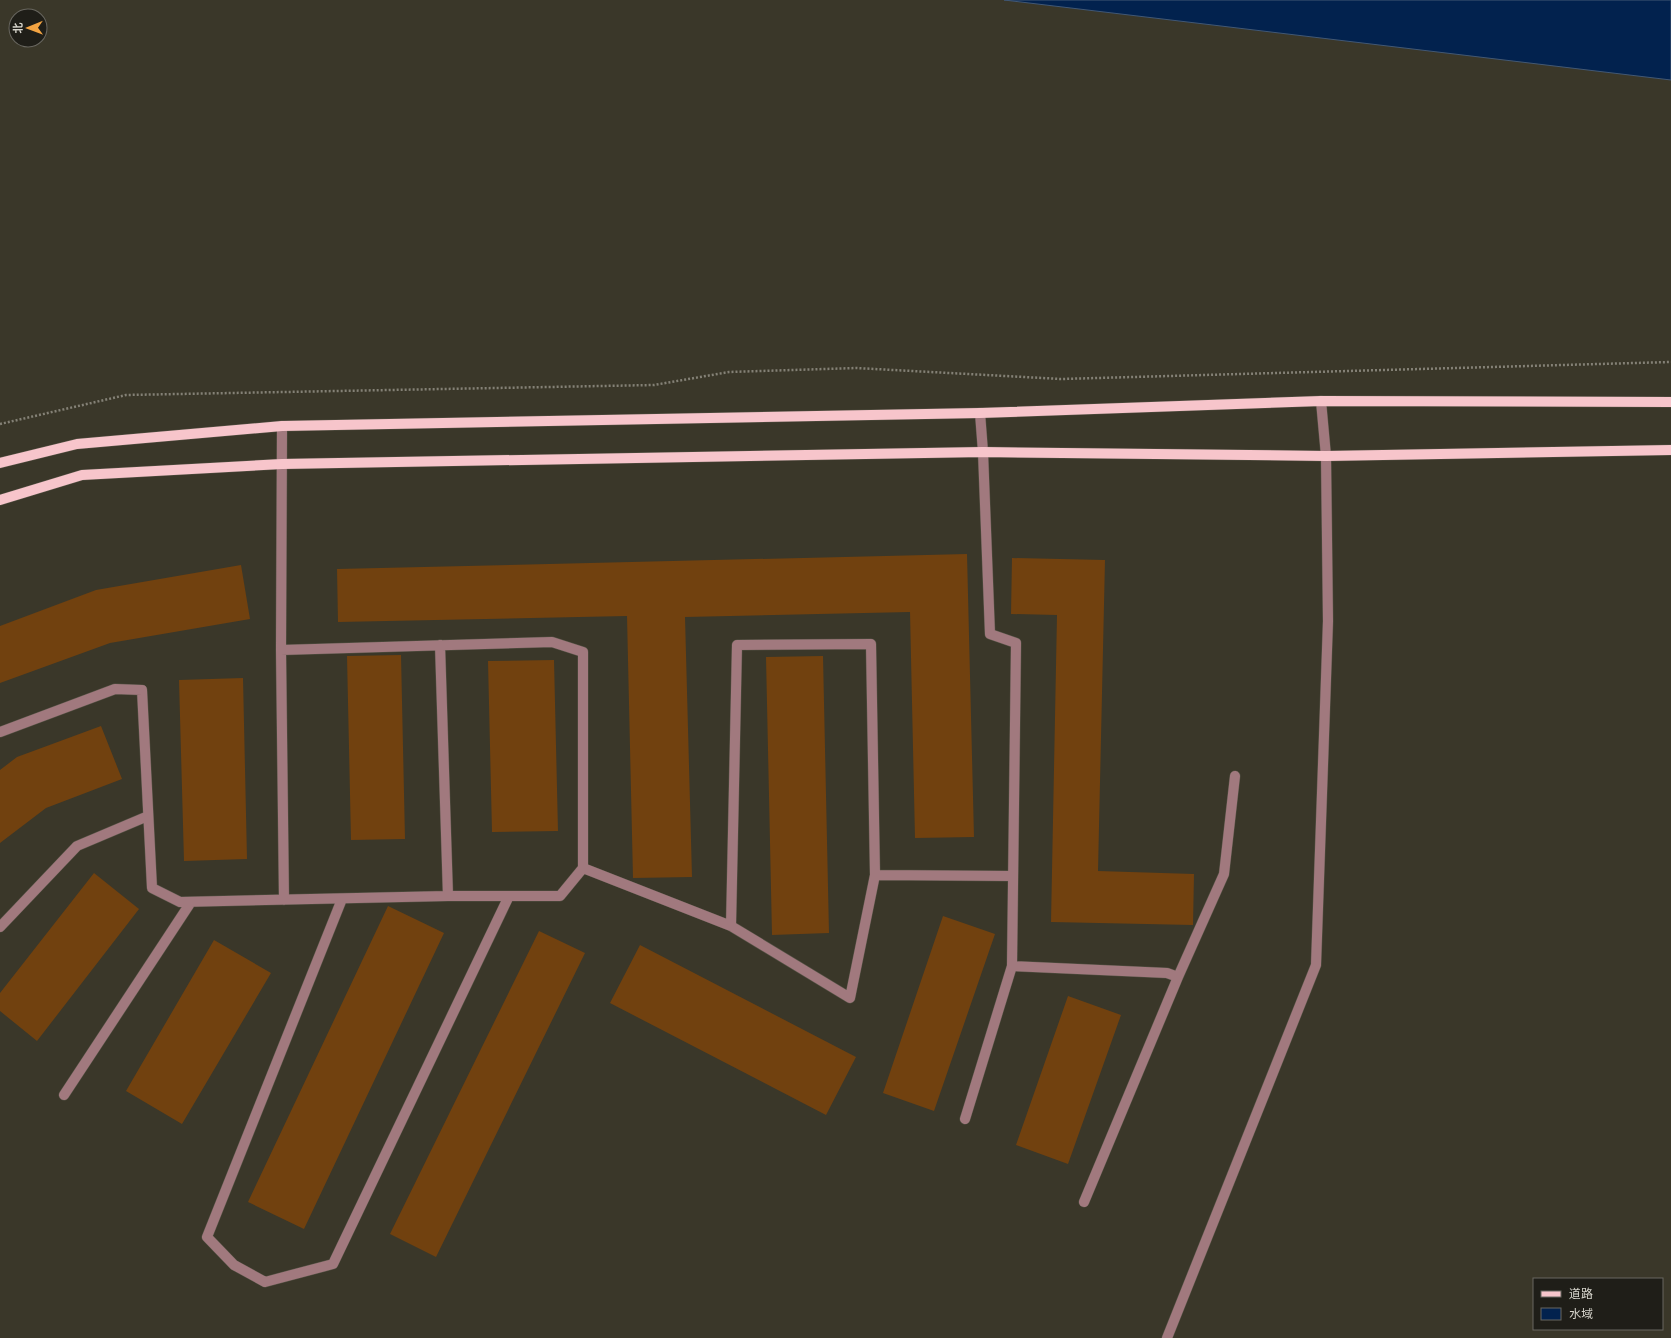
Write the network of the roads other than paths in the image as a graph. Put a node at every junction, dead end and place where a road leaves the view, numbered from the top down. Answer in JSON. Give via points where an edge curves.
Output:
{"nodes":[{"id":1,"x":1322,"y":401,"type":"junction"},
{"id":2,"x":1671,"y":402,"type":"edge"},
{"id":3,"x":980,"y":413,"type":"junction"},
{"id":4,"x":282,"y":426,"type":"junction"},
{"id":5,"x":1671,"y":450,"type":"edge"},
{"id":6,"x":983,"y":452,"type":"junction"},
{"id":7,"x":1326,"y":456,"type":"junction"},
{"id":8,"x":0,"y":463,"type":"edge"},
{"id":9,"x":282,"y":464,"type":"junction"},
{"id":10,"x":0,"y":500,"type":"edge"},
{"id":11,"x":440,"y":645,"type":"junction"},
{"id":12,"x":281,"y":650,"type":"junction"},
{"id":13,"x":0,"y":732,"type":"edge"},
{"id":14,"x":1235,"y":776,"type":"dead end"},
{"id":15,"x":148,"y":816,"type":"junction"},
{"id":16,"x":583,"y":868,"type":"junction"},
{"id":17,"x":875,"y":875,"type":"junction"},
{"id":18,"x":1013,"y":876,"type":"junction"},
{"id":19,"x":448,"y":896,"type":"junction"},
{"id":20,"x":509,"y":896,"type":"junction"},
{"id":21,"x":342,"y":899,"type":"junction"},
{"id":22,"x":284,"y":900,"type":"junction"},
{"id":23,"x":190,"y":902,"type":"junction"},
{"id":24,"x":731,"y":926,"type":"junction"},
{"id":25,"x":0,"y":927,"type":"edge"},
{"id":26,"x":1012,"y":966,"type":"junction"},
{"id":27,"x":1178,"y":977,"type":"junction"},
{"id":28,"x":64,"y":1095,"type":"dead end"},
{"id":29,"x":965,"y":1119,"type":"dead end"},
{"id":30,"x":1084,"y":1202,"type":"dead end"},
{"id":31,"x":1167,"y":1338,"type":"edge"}],
"edges":[{"from":1,"to":2,"type":"main road"},
{"from":1,"to":3,"type":"main road"},
{"from":1,"to":7,"type":"street"},
{"from":3,"to":4,"type":"main road"},
{"from":3,"to":6,"type":"street"},
{"from":4,"to":8,"type":"main road","via":[[77,444]]},
{"from":4,"to":9,"type":"street"},
{"from":5,"to":7,"type":"main road"},
{"from":6,"to":7,"type":"main road"},
{"from":6,"to":9,"type":"main road"},
{"from":6,"to":18,"type":"street","via":[[990,634],[1016,643]]},
{"from":7,"to":31,"type":"street","via":[[1328,621],[1316,964]]},
{"from":9,"to":10,"type":"main road","via":[[82,475]]},
{"from":9,"to":12,"type":"street"},
{"from":11,"to":12,"type":"street"},
{"from":11,"to":16,"type":"street","via":[[552,642],[583,652]]},
{"from":11,"to":19,"type":"street"},
{"from":12,"to":22,"type":"street"},
{"from":13,"to":15,"type":"street","via":[[115,689],[142,690]]},
{"from":14,"to":27,"type":"street","via":[[1224,874]]},
{"from":15,"to":23,"type":"street","via":[[152,888],[180,902]]},
{"from":15,"to":25,"type":"street","via":[[77,846]]},
{"from":16,"to":20,"type":"street","via":[[560,896]]},
{"from":16,"to":24,"type":"street"},
{"from":17,"to":18,"type":"street"},
{"from":17,"to":24,"type":"street","via":[[850,998]]},
{"from":17,"to":24,"type":"street","via":[[871,644],[737,645]]},
{"from":18,"to":26,"type":"street"},
{"from":19,"to":20,"type":"street"},
{"from":19,"to":21,"type":"street"},
{"from":20,"to":21,"type":"street","via":[[333,1264],[265,1282],[234,1265],[207,1237]]},
{"from":21,"to":22,"type":"street"},
{"from":22,"to":23,"type":"street"},
{"from":23,"to":28,"type":"street"},
{"from":26,"to":27,"type":"street","via":[[1167,973]]},
{"from":26,"to":29,"type":"street"},
{"from":27,"to":30,"type":"street"}]}
